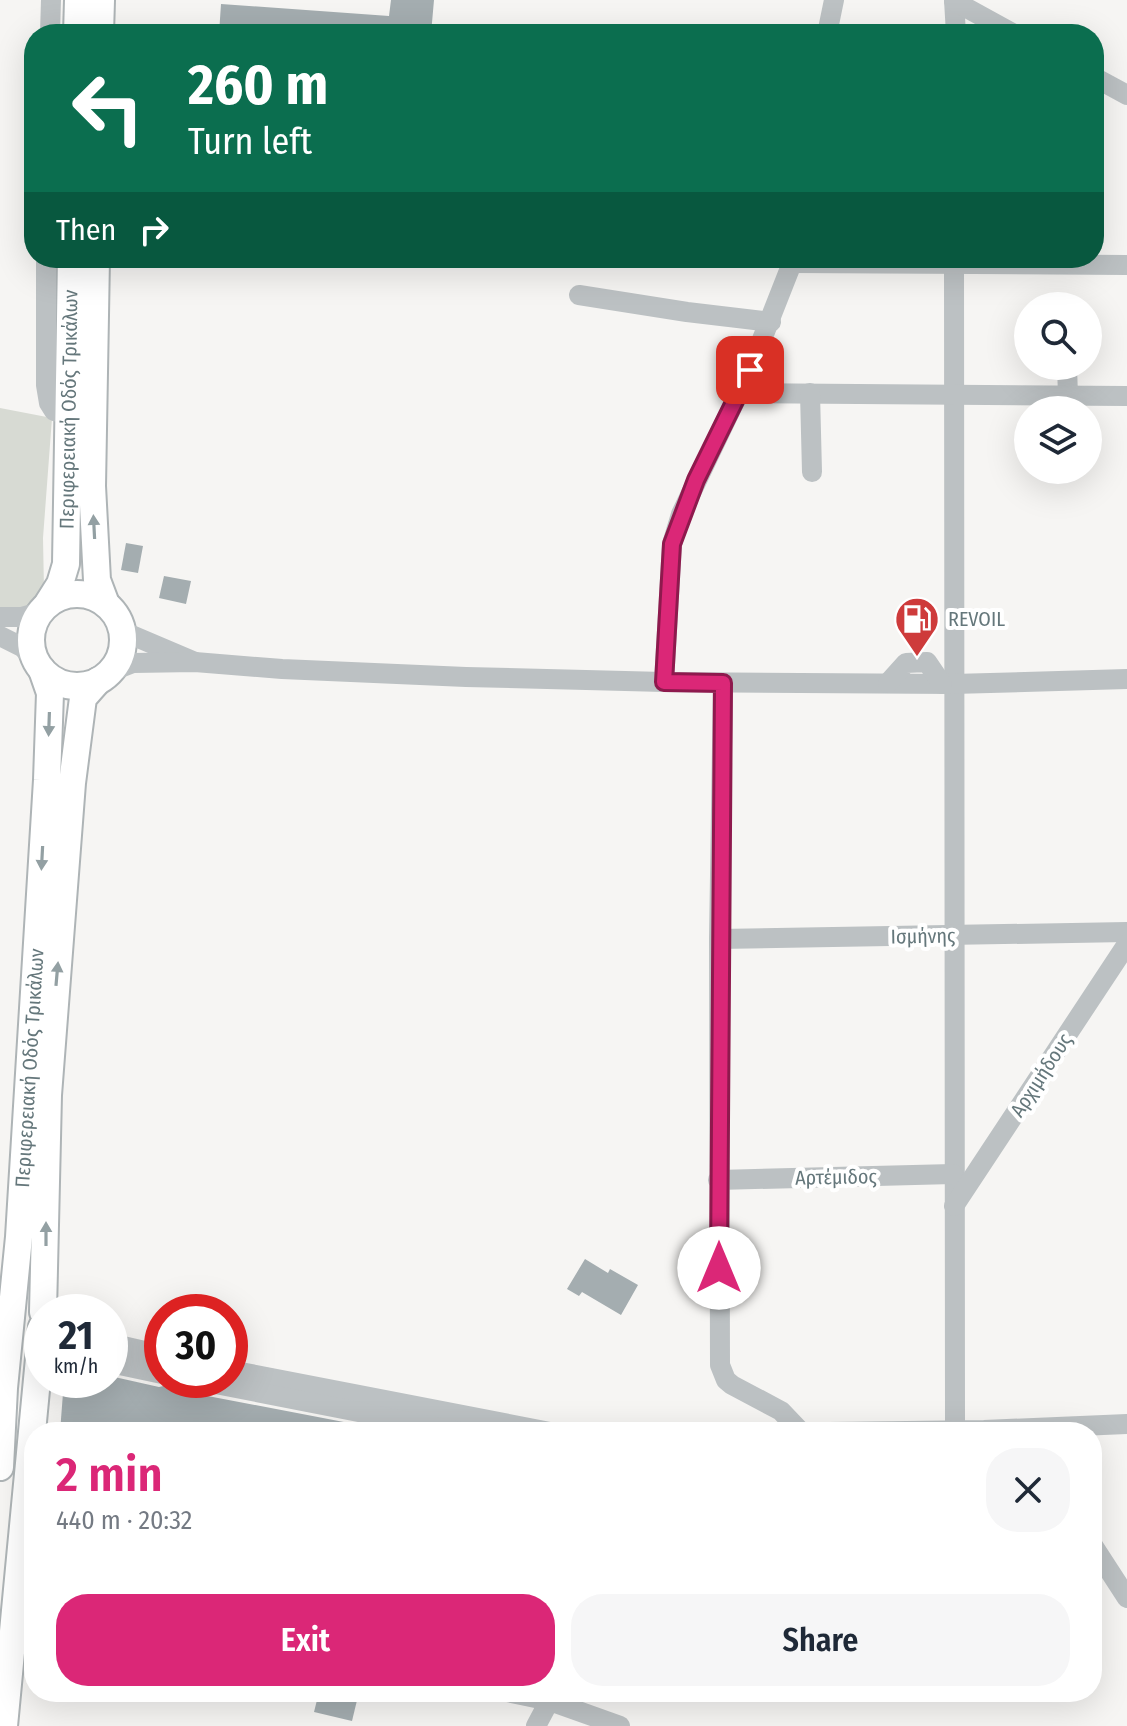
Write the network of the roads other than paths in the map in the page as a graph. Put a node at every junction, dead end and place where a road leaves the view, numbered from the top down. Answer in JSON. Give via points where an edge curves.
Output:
{"nodes":[{"id":1,"x":51,"y":0,"type":"edge"},
{"id":2,"x":78,"y":0,"type":"edge"},
{"id":3,"x":101,"y":0,"type":"edge"},
{"id":4,"x":834,"y":0,"type":"edge"},
{"id":5,"x":954,"y":0,"type":"edge"},
{"id":6,"x":50,"y":24,"type":"edge"},
{"id":7,"x":77,"y":24,"type":"edge"},
{"id":8,"x":100,"y":24,"type":"edge"},
{"id":9,"x":829,"y":24,"type":"edge"},
{"id":10,"x":955,"y":24,"type":"edge"},
{"id":11,"x":996,"y":24,"type":"edge"},
{"id":12,"x":1104,"y":82,"type":"edge"},
{"id":13,"x":1127,"y":95,"type":"edge"},
{"id":14,"x":1104,"y":263,"type":"edge"},
{"id":15,"x":1127,"y":265,"type":"edge"},
{"id":16,"x":46,"y":268,"type":"edge"},
{"id":17,"x":71,"y":268,"type":"edge"},
{"id":18,"x":96,"y":268,"type":"edge"},
{"id":19,"x":791,"y":268,"type":"edge"},
{"id":20,"x":954,"y":268,"type":"edge"},
{"id":21,"x":579,"y":295,"type":"dead end"},
{"id":22,"x":771,"y":322,"type":"junction"},
{"id":23,"x":1067,"y":380,"type":"edge"},
{"id":24,"x":739,"y":393,"type":"junction"},
{"id":25,"x":810,"y":393,"type":"junction"},
{"id":26,"x":954,"y":395,"type":"junction"},
{"id":27,"x":1068,"y":396,"type":"joint"},
{"id":28,"x":1102,"y":396,"type":"edge"},
{"id":29,"x":1127,"y":396,"type":"edge"},
{"id":30,"x":67,"y":414,"type":"junction"},
{"id":31,"x":812,"y":472,"type":"dead end"},
{"id":32,"x":106,"y":604,"type":"junction"},
{"id":33,"x":44,"y":608,"type":"junction"},
{"id":34,"x":0,"y":617,"type":"edge"},
{"id":35,"x":122,"y":631,"type":"junction"},
{"id":36,"x":0,"y":636,"type":"edge"},
{"id":37,"x":195,"y":662,"type":"junction"},
{"id":38,"x":39,"y":665,"type":"junction"},
{"id":39,"x":104,"y":676,"type":"junction"},
{"id":40,"x":1127,"y":679,"type":"edge"},
{"id":41,"x":664,"y":682,"type":"junction"},
{"id":42,"x":723,"y":683,"type":"junction"},
{"id":43,"x":948,"y":684,"type":"junction"},
{"id":44,"x":1127,"y":932,"type":"edge"},
{"id":45,"x":953,"y":935,"type":"junction"},
{"id":46,"x":719,"y":939,"type":"junction"},
{"id":47,"x":1127,"y":944,"type":"edge"},
{"id":48,"x":953,"y":1174,"type":"junction"},
{"id":49,"x":718,"y":1180,"type":"junction"},
{"id":50,"x":954,"y":1206,"type":"junction"},
{"id":51,"x":46,"y":1280,"type":"junction"},
{"id":52,"x":45,"y":1294,"type":"edge"},
{"id":53,"x":52,"y":1294,"type":"edge"},
{"id":54,"x":10,"y":1333,"type":"junction"},
{"id":55,"x":24,"y":1336,"type":"edge"},
{"id":56,"x":248,"y":1373,"type":"edge"},
{"id":57,"x":248,"y":1390,"type":"edge"},
{"id":58,"x":40,"y":1398,"type":"edge"},
{"id":59,"x":39,"y":1422,"type":"edge"},
{"id":60,"x":410,"y":1422,"type":"edge"},
{"id":61,"x":498,"y":1422,"type":"edge"},
{"id":62,"x":791,"y":1422,"type":"edge"},
{"id":63,"x":955,"y":1422,"type":"edge"},
{"id":64,"x":1127,"y":1424,"type":"edge"},
{"id":65,"x":1102,"y":1425,"type":"edge"},
{"id":66,"x":0,"y":1467,"type":"edge"},
{"id":67,"x":1102,"y":1559,"type":"edge"},
{"id":68,"x":1127,"y":1598,"type":"edge"},
{"id":69,"x":24,"y":1615,"type":"edge"},
{"id":70,"x":549,"y":1702,"type":"edge"},
{"id":71,"x":566,"y":1702,"type":"edge"},
{"id":72,"x":4,"y":1726,"type":"edge"},
{"id":73,"x":536,"y":1726,"type":"edge"},
{"id":74,"x":620,"y":1726,"type":"edge"}],
"edges":[{"from":1,"to":6,"type":"street"},
{"from":2,"to":7,"type":"main road"},
{"from":3,"to":8,"type":"main road"},
{"from":4,"to":9,"type":"street"},
{"from":5,"to":10,"type":"street"},
{"from":5,"to":11,"type":"street"},
{"from":12,"to":13,"type":"street"},
{"from":14,"to":15,"type":"street"},
{"from":16,"to":30,"type":"street","via":[[46,385],[54,411]]},
{"from":17,"to":30,"type":"main road","name":"Περιφερειακή Οδός Τρικάλων"},
{"from":32,"to":18,"type":"main road","name":"Περιφερειακή Οδός Τρικάλων","one_way":true,"via":[[97,580],[92,486]]},
{"from":19,"to":22,"type":"street"},
{"from":20,"to":26,"type":"street"},
{"from":21,"to":22,"type":"street"},
{"from":22,"to":24,"type":"street"},
{"from":23,"to":27,"type":"street"},
{"from":24,"to":25,"type":"street"},
{"from":24,"to":41,"type":"street","via":[[696,480],[672,544]]},
{"from":25,"to":26,"type":"street"},
{"from":25,"to":31,"type":"street"},
{"from":26,"to":27,"type":"street"},
{"from":26,"to":43,"type":"street"},
{"from":28,"to":29,"type":"street"},
{"from":30,"to":33,"type":"main road","name":"Περιφερειακή Οδός Τρικάλων","via":[[66,564]]},
{"from":32,"to":33,"type":"main road","via":[[72,594]]},
{"from":32,"to":35,"type":"main road"},
{"from":33,"to":34,"type":"street","via":[[22,617]]},
{"from":33,"to":38,"type":"main road","via":[[31,636]]},
{"from":35,"to":37,"type":"street"},
{"from":35,"to":39,"type":"main road","via":[[122,650]]},
{"from":36,"to":38,"type":"street","via":[[22,647]]},
{"from":37,"to":39,"type":"street","via":[[133,663]]},
{"from":37,"to":41,"type":"street"},
{"from":38,"to":39,"type":"main road","via":[[63,684],[76,686]]},
{"from":38,"to":54,"type":"main road","name":"Περιφερειακή Οδός Τρικάλων","one_way":true,"via":[[50,693],[47,780]]},
{"from":51,"to":39,"type":"main road","name":"Περιφερειακή Οδός Τρικάλων","one_way":true,"via":[[48,1095],[72,783],[83,698]]},
{"from":40,"to":43,"type":"street"},
{"from":41,"to":42,"type":"street"},
{"from":42,"to":43,"type":"street"},
{"from":42,"to":46,"type":"street"},
{"from":43,"to":45,"type":"street"},
{"from":44,"to":45,"type":"street","name":"Ισμήνης"},
{"from":45,"to":46,"type":"street","name":"Ισμήνης"},
{"from":45,"to":48,"type":"street"},
{"from":46,"to":49,"type":"street"},
{"from":47,"to":50,"type":"street","name":"Αρχιμήδους"},
{"from":48,"to":49,"type":"street","name":"Αρτέμιδος"},
{"from":48,"to":50,"type":"street"},
{"from":49,"to":62,"type":"street","via":[[722,1372],[732,1385]]},
{"from":50,"to":63,"type":"street"},
{"from":51,"to":52,"type":"main road","name":"Περιφερειακή Οδός Τρικάλων"},
{"from":51,"to":53,"type":"main road"},
{"from":54,"to":55,"type":"street"},
{"from":54,"to":66,"type":"main road","name":"Περιφερειακή Οδός Τρικάλων"},
{"from":56,"to":61,"type":"street"},
{"from":57,"to":60,"type":"street"},
{"from":58,"to":59,"type":"main road"},
{"from":64,"to":65,"type":"street"},
{"from":67,"to":68,"type":"street"},
{"from":69,"to":72,"type":"main road"},
{"from":70,"to":73,"type":"street"},
{"from":71,"to":74,"type":"street"}]}
